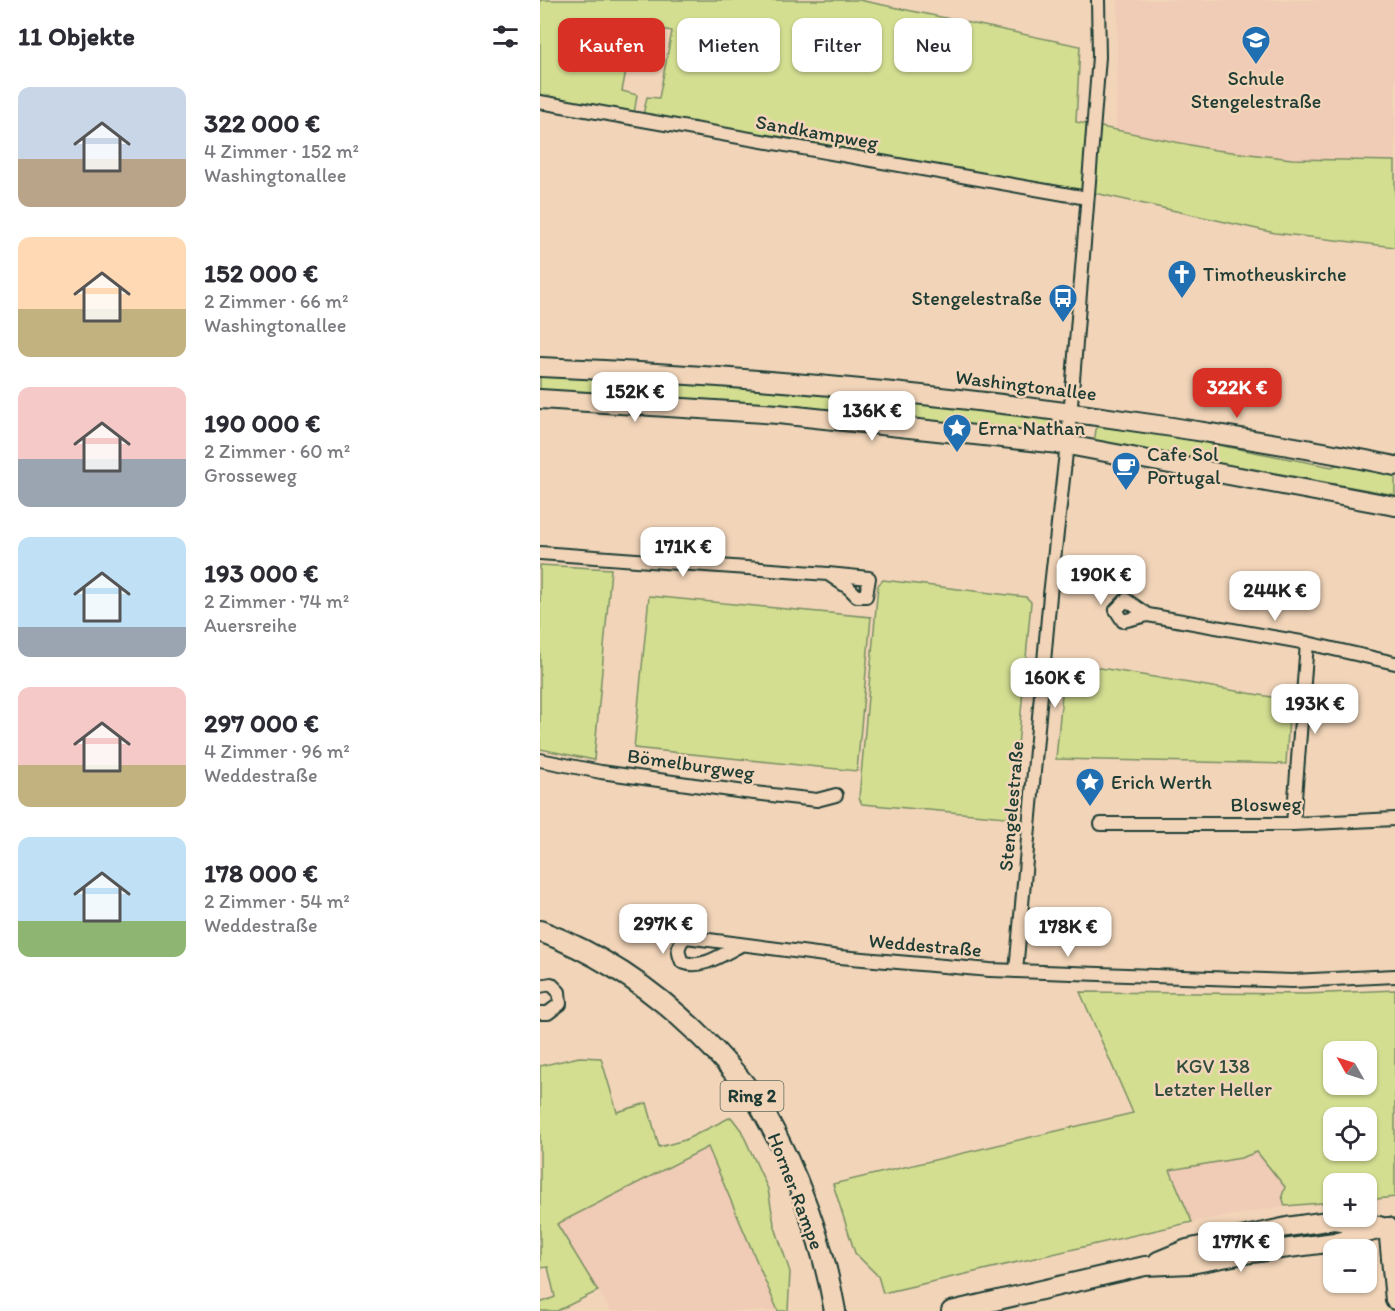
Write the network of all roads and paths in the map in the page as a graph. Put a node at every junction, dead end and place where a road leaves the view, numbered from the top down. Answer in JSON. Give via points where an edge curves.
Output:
{"nodes":[{"id":1,"x":1098,"y":0,"type":"edge"},
{"id":2,"x":540,"y":102,"type":"edge"},
{"id":3,"x":1087,"y":198,"type":"junction"},
{"id":4,"x":540,"y":367,"type":"edge"},
{"id":5,"x":540,"y":399,"type":"edge"},
{"id":6,"x":1071,"y":412,"type":"junction"},
{"id":7,"x":1068,"y":445,"type":"junction"},
{"id":8,"x":1395,"y":466,"type":"edge"},
{"id":9,"x":1395,"y":506,"type":"edge"},
{"id":10,"x":540,"y":553,"type":"edge"},
{"id":11,"x":828,"y":574,"type":"dead end"},
{"id":12,"x":1148,"y":615,"type":"dead end"},
{"id":13,"x":1307,"y":643,"type":"junction"},
{"id":14,"x":1395,"y":663,"type":"edge"},
{"id":15,"x":540,"y":760,"type":"edge"},
{"id":16,"x":836,"y":795,"type":"dead end"},
{"id":17,"x":1395,"y":819,"type":"edge"},
{"id":18,"x":1101,"y":824,"type":"dead end"},
{"id":19,"x":1293,"y":824,"type":"junction"},
{"id":20,"x":540,"y":931,"type":"edge"},
{"id":21,"x":741,"y":945,"type":"dead end"},
{"id":22,"x":1016,"y":971,"type":"junction"},
{"id":23,"x":1395,"y":976,"type":"edge"},
{"id":24,"x":540,"y":986,"type":"edge"},
{"id":25,"x":540,"y":1012,"type":"edge"},
{"id":26,"x":1391,"y":1227,"type":"edge"},
{"id":27,"x":1395,"y":1300,"type":"edge"},
{"id":28,"x":835,"y":1308,"type":"edge"},
{"id":29,"x":951,"y":1311,"type":"edge"}],
"edges":[{"from":1,"to":3,"type":"street","name":"Stengelestraße","via":[[1099,57]]},
{"from":2,"to":3,"type":"street","name":"Sandkampweg"},
{"from":3,"to":6,"type":"street","name":"Stengelestraße"},
{"from":4,"to":6,"type":"street","name":"Washingtonallee","via":[[764,379]]},
{"from":5,"to":7,"type":"street","via":[[778,414]]},
{"from":6,"to":7,"type":"street","name":"Stengelestraße"},
{"from":6,"to":8,"type":"street","name":"Washingtonallee","via":[[1327,451]]},
{"from":7,"to":9,"type":"street"},
{"from":7,"to":22,"type":"street","name":"Stengelestraße","via":[[1050,595]]},
{"from":10,"to":11,"type":"street"},
{"from":12,"to":13,"type":"street"},
{"from":13,"to":14,"type":"street"},
{"from":13,"to":19,"type":"street"},
{"from":15,"to":16,"type":"street","name":"Bömelburgweg","via":[[745,792],[817,800]]},
{"from":17,"to":19,"type":"street","name":"Blosweg"},
{"from":18,"to":19,"type":"street","name":"Blosweg"},
{"from":20,"to":28,"type":"main road","name":"Horner Rampe","number":"Ring 2","via":[[628,975],[685,1020],[762,1109],[792,1169],[810,1217]]},
{"from":21,"to":22,"type":"street","name":"Weddestraße"},
{"from":22,"to":23,"type":"street","name":"Weddestraße","via":[[1280,980]]},
{"from":24,"to":25,"type":"street","via":[[551,984],[560,992],[560,1004],[548,1013]]},
{"from":26,"to":27,"type":"street"},
{"from":26,"to":29,"type":"street","via":[[1334,1220],[1287,1227],[1187,1249],[1145,1266]]}]}
